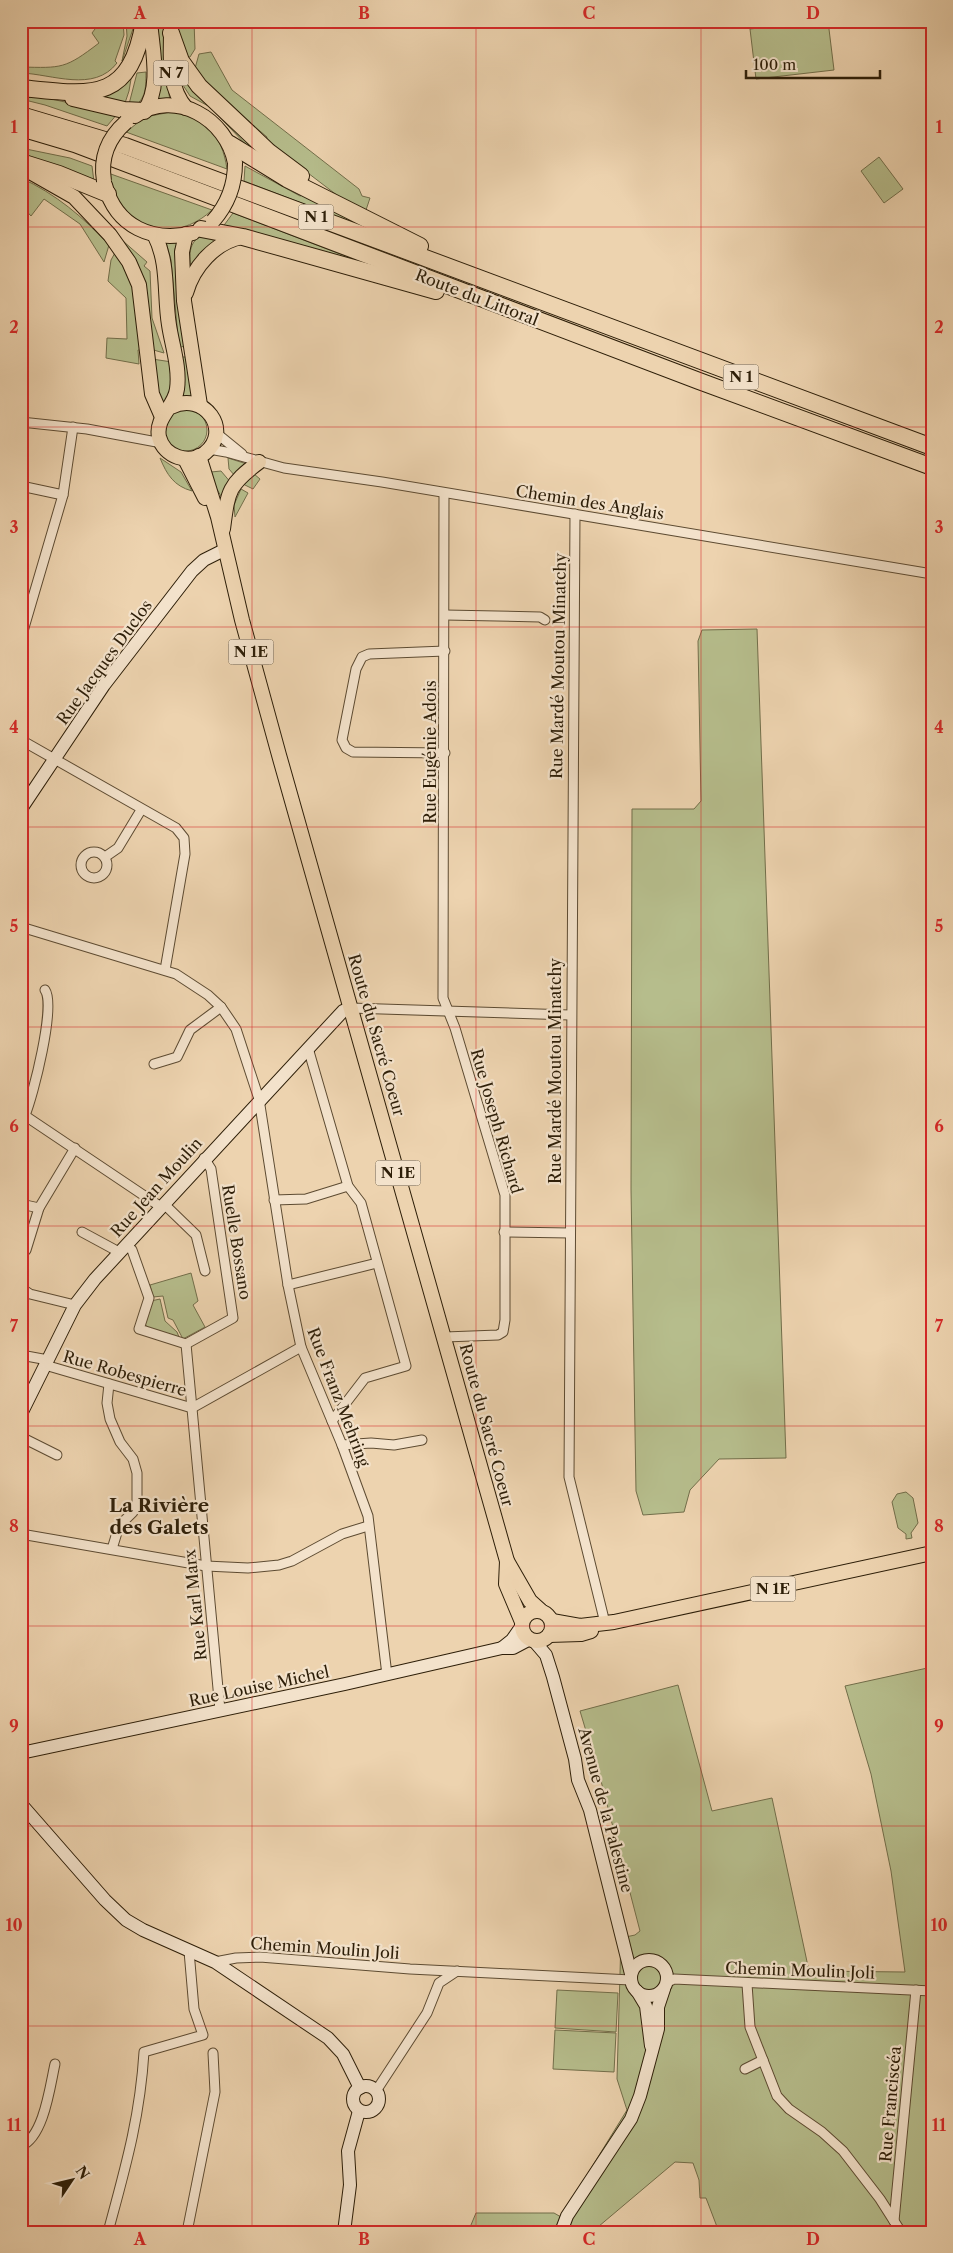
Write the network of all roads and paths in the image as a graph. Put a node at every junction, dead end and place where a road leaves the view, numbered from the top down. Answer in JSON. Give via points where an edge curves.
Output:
{"nodes":[{"id":1,"x":144,"y":21,"type":"edge"},
{"id":2,"x":150,"y":21,"type":"edge"},
{"id":3,"x":171,"y":27,"type":"edge"},
{"id":4,"x":21,"y":88,"type":"edge"},
{"id":5,"x":44,"y":90,"type":"junction"},
{"id":6,"x":186,"y":108,"type":"junction"},
{"id":7,"x":144,"y":110,"type":"junction"},
{"id":8,"x":21,"y":115,"type":"edge"},
{"id":9,"x":21,"y":128,"type":"edge"},
{"id":10,"x":230,"y":144,"type":"junction"},
{"id":11,"x":21,"y":162,"type":"edge"},
{"id":12,"x":21,"y":167,"type":"edge"},
{"id":13,"x":106,"y":187,"type":"junction"},
{"id":14,"x":342,"y":208,"type":"junction"},
{"id":15,"x":200,"y":228,"type":"junction"},
{"id":16,"x":155,"y":236,"type":"junction"},
{"id":17,"x":243,"y":237,"type":"junction"},
{"id":18,"x":184,"y":301,"type":"junction"},
{"id":19,"x":550,"y":305,"type":"junction"},
{"id":20,"x":536,"y":320,"type":"junction"},
{"id":21,"x":200,"y":405,"type":"junction"},
{"id":22,"x":21,"y":422,"type":"edge"},
{"id":23,"x":163,"y":424,"type":"junction"},
{"id":24,"x":73,"y":427,"type":"junction"},
{"id":25,"x":216,"y":432,"type":"junction"},
{"id":26,"x":134,"y":439,"type":"junction"},
{"id":27,"x":932,"y":447,"type":"edge"},
{"id":28,"x":197,"y":455,"type":"junction"},
{"id":29,"x":244,"y":456,"type":"junction"},
{"id":30,"x":259,"y":462,"type":"junction"},
{"id":31,"x":932,"y":467,"type":"edge"},
{"id":32,"x":21,"y":486,"type":"edge"},
{"id":33,"x":444,"y":493,"type":"junction"},
{"id":34,"x":63,"y":495,"type":"junction"},
{"id":35,"x":575,"y":514,"type":"junction"},
{"id":36,"x":223,"y":534,"type":"junction"},
{"id":37,"x":226,"y":549,"type":"junction"},
{"id":38,"x":932,"y":574,"type":"edge"},
{"id":39,"x":445,"y":614,"type":"junction"},
{"id":40,"x":545,"y":620,"type":"dead end"},
{"id":41,"x":22,"y":627,"type":"edge"},
{"id":42,"x":21,"y":638,"type":"edge"},
{"id":43,"x":446,"y":651,"type":"junction"},
{"id":44,"x":21,"y":740,"type":"edge"},
{"id":45,"x":445,"y":753,"type":"junction"},
{"id":46,"x":53,"y":759,"type":"junction"},
{"id":47,"x":21,"y":809,"type":"edge"},
{"id":48,"x":140,"y":810,"type":"junction"},
{"id":49,"x":105,"y":857,"type":"dead end"},
{"id":50,"x":21,"y":927,"type":"edge"},
{"id":51,"x":165,"y":970,"type":"junction"},
{"id":52,"x":45,"y":990,"type":"dead end"},
{"id":53,"x":221,"y":1008,"type":"junction"},
{"id":54,"x":350,"y":1008,"type":"junction"},
{"id":55,"x":448,"y":1011,"type":"junction"},
{"id":56,"x":570,"y":1015,"type":"junction"},
{"id":57,"x":308,"y":1048,"type":"junction"},
{"id":58,"x":154,"y":1064,"type":"dead end"},
{"id":59,"x":259,"y":1099,"type":"junction"},
{"id":60,"x":23,"y":1114,"type":"edge"},
{"id":61,"x":75,"y":1148,"type":"junction"},
{"id":62,"x":204,"y":1158,"type":"junction"},
{"id":63,"x":348,"y":1186,"type":"junction"},
{"id":64,"x":274,"y":1200,"type":"junction"},
{"id":65,"x":21,"y":1204,"type":"edge"},
{"id":66,"x":162,"y":1205,"type":"junction"},
{"id":67,"x":38,"y":1208,"type":"junction"},
{"id":68,"x":82,"y":1232,"type":"dead end"},
{"id":69,"x":504,"y":1232,"type":"junction"},
{"id":70,"x":570,"y":1233,"type":"junction"},
{"id":71,"x":122,"y":1248,"type":"junction"},
{"id":72,"x":21,"y":1256,"type":"edge"},
{"id":73,"x":377,"y":1263,"type":"junction"},
{"id":74,"x":206,"y":1271,"type":"dead end"},
{"id":75,"x":288,"y":1285,"type":"junction"},
{"id":76,"x":21,"y":1288,"type":"edge"},
{"id":77,"x":75,"y":1305,"type":"junction"},
{"id":78,"x":445,"y":1337,"type":"junction"},
{"id":79,"x":186,"y":1344,"type":"junction"},
{"id":80,"x":301,"y":1347,"type":"junction"},
{"id":81,"x":21,"y":1355,"type":"edge"},
{"id":82,"x":46,"y":1362,"type":"junction"},
{"id":83,"x":109,"y":1384,"type":"junction"},
{"id":84,"x":192,"y":1408,"type":"junction"},
{"id":85,"x":21,"y":1414,"type":"edge"},
{"id":86,"x":332,"y":1421,"type":"junction"},
{"id":87,"x":21,"y":1437,"type":"edge"},
{"id":88,"x":422,"y":1440,"type":"dead end"},
{"id":89,"x":342,"y":1445,"type":"junction"},
{"id":90,"x":57,"y":1456,"type":"dead end"},
{"id":91,"x":368,"y":1526,"type":"junction"},
{"id":92,"x":21,"y":1534,"type":"edge"},
{"id":93,"x":112,"y":1549,"type":"junction"},
{"id":94,"x":932,"y":1553,"type":"edge"},
{"id":95,"x":507,"y":1560,"type":"junction"},
{"id":96,"x":206,"y":1566,"type":"junction"},
{"id":97,"x":540,"y":1610,"type":"junction"},
{"id":98,"x":610,"y":1623,"type":"junction"},
{"id":99,"x":522,"y":1625,"type":"junction"},
{"id":100,"x":543,"y":1635,"type":"junction"},
{"id":101,"x":502,"y":1648,"type":"junction"},
{"id":102,"x":387,"y":1674,"type":"junction"},
{"id":103,"x":220,"y":1710,"type":"junction"},
{"id":104,"x":21,"y":1753,"type":"edge"},
{"id":105,"x":21,"y":1804,"type":"edge"},
{"id":106,"x":620,"y":1922,"type":"junction"},
{"id":107,"x":189,"y":1951,"type":"junction"},
{"id":108,"x":646,"y":1960,"type":"junction"},
{"id":109,"x":216,"y":1962,"type":"junction"},
{"id":110,"x":433,"y":1970,"type":"junction"},
{"id":111,"x":457,"y":1971,"type":"junction"},
{"id":112,"x":633,"y":1982,"type":"junction"},
{"id":113,"x":439,"y":1983,"type":"junction"},
{"id":114,"x":747,"y":1984,"type":"junction"},
{"id":115,"x":666,"y":1985,"type":"junction"},
{"id":116,"x":916,"y":1990,"type":"junction"},
{"id":117,"x":932,"y":1991,"type":"edge"},
{"id":118,"x":652,"y":2049,"type":"junction"},
{"id":119,"x":213,"y":2053,"type":"dead end"},
{"id":120,"x":763,"y":2060,"type":"junction"},
{"id":121,"x":54,"y":2064,"type":"dead end"},
{"id":122,"x":745,"y":2069,"type":"dead end"},
{"id":123,"x":360,"y":2088,"type":"junction"},
{"id":124,"x":376,"y":2090,"type":"junction"},
{"id":125,"x":359,"y":2111,"type":"junction"},
{"id":126,"x":21,"y":2146,"type":"edge"},
{"id":127,"x":894,"y":2221,"type":"junction"},
{"id":128,"x":108,"y":2232,"type":"edge"},
{"id":129,"x":187,"y":2232,"type":"edge"},
{"id":130,"x":344,"y":2232,"type":"edge"},
{"id":131,"x":561,"y":2232,"type":"edge"},
{"id":132,"x":901,"y":2232,"type":"edge"}],
"edges":[{"from":1,"to":5,"type":"highway","via":[[134,60],[126,74],[114,83],[89,93]]},
{"from":2,"to":7,"type":"main road","number":"N 7","via":[[153,90],[150,103]]},
{"from":3,"to":6,"type":"main road","number":"N 7","via":[[172,85]]},
{"from":3,"to":14,"type":"highway","via":[[188,72],[204,92],[273,156]]},
{"from":4,"to":5,"type":"highway"},
{"from":5,"to":7,"type":"highway","via":[[124,110]]},
{"from":6,"to":7,"type":"main road","via":[[166,106]]},
{"from":6,"to":10,"type":"main road","via":[[213,123]]},
{"from":7,"to":13,"type":"main road","bridge":true,"via":[[126,122],[107,146],[103,167]]},
{"from":8,"to":19,"type":"highway","name":"Route du Littoral","number":"N 1","via":[[135,149]]},
{"from":9,"to":20,"type":"highway","name":"Route du Littoral","number":"N 1","via":[[92,150]]},
{"from":10,"to":14,"type":"highway"},
{"from":10,"to":15,"type":"main road","bridge":true,"via":[[235,163],[230,196]]},
{"from":11,"to":13,"type":"highway"},
{"from":12,"to":23,"type":"main road","via":[[74,197],[110,235],[129,262],[139,285],[152,394]]},
{"from":13,"to":16,"type":"main road","via":[[123,218]]},
{"from":14,"to":19,"type":"highway"},
{"from":15,"to":16,"type":"main road"},
{"from":15,"to":17,"type":"highway"},
{"from":15,"to":18,"type":"main road","via":[[182,252]]},
{"from":16,"to":23,"type":"main road","via":[[164,257],[168,323],[178,386],[176,399]]},
{"from":17,"to":18,"type":"main road","via":[[222,243],[211,252],[190,281]]},
{"from":17,"to":20,"type":"highway"},
{"from":18,"to":21,"type":"main road"},
{"from":19,"to":27,"type":"highway","name":"Route du Littoral","number":"N 1"},
{"from":20,"to":31,"type":"highway","name":"Route du Littoral","number":"N 1"},
{"from":21,"to":23,"type":"main road","via":[[185,402]]},
{"from":21,"to":25,"type":"main road","via":[[212,416]]},
{"from":22,"to":24,"type":"street"},
{"from":23,"to":26,"type":"street"},
{"from":23,"to":26,"type":"street"},
{"from":23,"to":28,"type":"main road","via":[[171,454]]},
{"from":24,"to":26,"type":"street"},
{"from":24,"to":34,"type":"street"},
{"from":25,"to":28,"type":"main road"},
{"from":25,"to":29,"type":"street","name":"Chemin des Anglais"},
{"from":28,"to":29,"type":"street","name":"Chemin des Anglais"},
{"from":28,"to":36,"type":"main road","name":"Route du Sacré Coeur","number":"N 1E"},
{"from":29,"to":30,"type":"street","name":"Chemin des Anglais"},
{"from":30,"to":33,"type":"street","name":"Chemin des Anglais"},
{"from":30,"to":36,"type":"main road","via":[[237,478],[230,491]]},
{"from":32,"to":34,"type":"street"},
{"from":33,"to":35,"type":"street","name":"Chemin des Anglais"},
{"from":33,"to":39,"type":"street","name":"Rue Eugénie Adois"},
{"from":34,"to":41,"type":"street"},
{"from":35,"to":38,"type":"street","name":"Chemin des Anglais"},
{"from":35,"to":56,"type":"street","name":"Rue Mardé Moutou Minatchy"},
{"from":36,"to":37,"type":"main road","name":"Route du Sacré Coeur","number":"N 1E"},
{"from":37,"to":46,"type":"street","name":"Rue Jacques Duclos","via":[[204,560],[192,571],[104,685]]},
{"from":37,"to":54,"type":"main road","name":"Route du Sacré Coeur","number":"N 1E","via":[[276,746]]},
{"from":39,"to":40,"type":"street","via":[[540,616]]},
{"from":39,"to":43,"type":"street","name":"Rue Eugénie Adois"},
{"from":41,"to":42,"type":"street"},
{"from":43,"to":45,"type":"street","name":"Rue Eugénie Adois"},
{"from":43,"to":45,"type":"street","via":[[362,657],[356,669],[342,737],[346,748],[353,752]]},
{"from":44,"to":46,"type":"street"},
{"from":45,"to":55,"type":"street","name":"Rue Eugénie Adois","via":[[443,998]]},
{"from":46,"to":47,"type":"street","name":"Rue Jacques Duclos"},
{"from":46,"to":48,"type":"street"},
{"from":48,"to":49,"type":"street","via":[[118,848]]},
{"from":48,"to":51,"type":"street","via":[[176,828],[184,838]]},
{"from":50,"to":51,"type":"street","name":"Rue Franz Mehring"},
{"from":51,"to":53,"type":"street","name":"Rue Franz Mehring","via":[[191,983]]},
{"from":52,"to":60,"type":"street","via":[[48,1004],[42,1052]]},
{"from":53,"to":58,"type":"street","via":[[190,1030],[177,1057]]},
{"from":53,"to":59,"type":"street","name":"Rue Franz Mehring","via":[[236,1029]]},
{"from":54,"to":55,"type":"street"},
{"from":54,"to":57,"type":"street","name":"Rue Jean Moulin","via":[[343,1011]]},
{"from":54,"to":78,"type":"main road","name":"Route du Sacré Coeur","number":"N 1E"},
{"from":55,"to":56,"type":"street"},
{"from":55,"to":69,"type":"street","name":"Rue Joseph Richard","via":[[505,1195]]},
{"from":56,"to":70,"type":"street","name":"Rue Mardé Moutou Minatchy"},
{"from":57,"to":59,"type":"street","name":"Rue Jean Moulin"},
{"from":57,"to":63,"type":"street"},
{"from":59,"to":62,"type":"street","name":"Rue Jean Moulin"},
{"from":59,"to":64,"type":"street","name":"Rue Franz Mehring"},
{"from":60,"to":61,"type":"street"},
{"from":61,"to":66,"type":"street"},
{"from":61,"to":67,"type":"street"},
{"from":62,"to":66,"type":"street","name":"Rue Jean Moulin"},
{"from":62,"to":79,"type":"street","name":"Ruelle Bossano","via":[[211,1169],[233,1318]]},
{"from":63,"to":64,"type":"street","via":[[306,1199]]},
{"from":63,"to":73,"type":"street","via":[[361,1203]]},
{"from":64,"to":75,"type":"street","name":"Rue Franz Mehring"},
{"from":65,"to":67,"type":"street"},
{"from":66,"to":71,"type":"street","name":"Rue Jean Moulin"},
{"from":66,"to":74,"type":"street","via":[[196,1235]]},
{"from":67,"to":72,"type":"street","via":[[26,1250]]},
{"from":68,"to":71,"type":"street"},
{"from":69,"to":70,"type":"street"},
{"from":69,"to":78,"type":"street","name":"Rue Joseph Richard","via":[[503,1332],[490,1336]]},
{"from":70,"to":98,"type":"street","name":"Rue Mardé Moutou Minatchy","via":[[569,1477]]},
{"from":71,"to":77,"type":"street","name":"Rue Jean Moulin","via":[[94,1278]]},
{"from":71,"to":79,"type":"street","via":[[132,1250],[149,1298],[139,1329]]},
{"from":73,"to":75,"type":"street"},
{"from":73,"to":86,"type":"street","via":[[406,1366],[366,1378]]},
{"from":75,"to":80,"type":"street","name":"Rue Franz Mehring"},
{"from":76,"to":77,"type":"street","via":[[30,1294]]},
{"from":77,"to":82,"type":"street","name":"Rue Jean Moulin"},
{"from":78,"to":95,"type":"main road","name":"Route du Sacré Coeur","number":"N 1E"},
{"from":79,"to":84,"type":"street","name":"Rue Karl Marx"},
{"from":80,"to":84,"type":"street","name":"Rue Robespierre"},
{"from":80,"to":86,"type":"street","name":"Rue Franz Mehring"},
{"from":81,"to":82,"type":"street","name":"Rue Robespierre"},
{"from":82,"to":83,"type":"street","name":"Rue Robespierre"},
{"from":82,"to":85,"type":"street","name":"Rue Jean Moulin"},
{"from":83,"to":84,"type":"street","name":"Rue Robespierre"},
{"from":83,"to":93,"type":"street","via":[[107,1403],[110,1419],[137,1473],[137,1504],[120,1526]]},
{"from":84,"to":96,"type":"street","name":"Rue Karl Marx"},
{"from":86,"to":89,"type":"street","name":"Rue Franz Mehring"},
{"from":87,"to":90,"type":"street"},
{"from":88,"to":89,"type":"street","via":[[394,1445]]},
{"from":89,"to":91,"type":"street","name":"Rue Franz Mehring","via":[[368,1516]]},
{"from":91,"to":96,"type":"street","via":[[342,1534],[279,1565],[248,1568]]},
{"from":91,"to":102,"type":"street","name":"Rue Franz Mehring"},
{"from":92,"to":93,"type":"street"},
{"from":93,"to":96,"type":"street"},
{"from":94,"to":98,"type":"main road","number":"N 1E"},
{"from":95,"to":97,"type":"main road","name":"Route du Sacré Coeur","number":"N 1E","via":[[521,1588]]},
{"from":95,"to":99,"type":"main road","name":"Route du Sacré Coeur","number":"N 1E","via":[[506,1584]]},
{"from":96,"to":103,"type":"street","name":"Rue Karl Marx"},
{"from":97,"to":99,"type":"main road","via":[[530,1612]]},
{"from":97,"to":100,"type":"main road","name":"Route du Sacré Coeur","via":[[547,1614]]},
{"from":98,"to":100,"type":"main road","number":"N 1E","via":[[581,1634]]},
{"from":99,"to":100,"type":"main road","name":"Route du Sacré Coeur","via":[[523,1632]]},
{"from":99,"to":101,"type":"street"},
{"from":100,"to":101,"type":"street","name":"Rue Louise Michel","via":[[513,1648]]},
{"from":100,"to":106,"type":"street","name":"Avenue de la Palestine","via":[[578,1780],[590,1810]]},
{"from":101,"to":102,"type":"street","name":"Rue Louise Michel"},
{"from":102,"to":103,"type":"street","name":"Rue Louise Michel"},
{"from":103,"to":104,"type":"street","name":"Rue Louise Michel"},
{"from":105,"to":107,"type":"street","via":[[126,1920]]},
{"from":106,"to":108,"type":"street","via":[[633,1948]]},
{"from":106,"to":112,"type":"street"},
{"from":107,"to":109,"type":"street"},
{"from":107,"to":128,"type":"street","via":[[194,2009],[203,2035],[144,2052],[133,2141]]},
{"from":108,"to":112,"type":"street","via":[[637,1964]]},
{"from":108,"to":115,"type":"street","via":[[654,1960],[663,1966]]},
{"from":109,"to":110,"type":"street","name":"Chemin Moulin Joli","via":[[260,1956]]},
{"from":109,"to":123,"type":"street","via":[[334,2042]]},
{"from":110,"to":111,"type":"street","name":"Chemin Moulin Joli"},
{"from":110,"to":113,"type":"street"},
{"from":111,"to":112,"type":"street","name":"Chemin Moulin Joli"},
{"from":111,"to":113,"type":"street"},
{"from":112,"to":115,"type":"street","via":[[648,1996]]},
{"from":112,"to":118,"type":"street","via":[[646,2006]]},
{"from":113,"to":124,"type":"street","via":[[427,2014]]},
{"from":114,"to":115,"type":"street","name":"Chemin Moulin Joli","via":[[674,1979]]},
{"from":114,"to":116,"type":"street","name":"Chemin Moulin Joli"},
{"from":114,"to":120,"type":"street","via":[[750,2027]]},
{"from":115,"to":118,"type":"street","via":[[658,2007],[658,2029]]},
{"from":116,"to":117,"type":"street","name":"Chemin Moulin Joli"},
{"from":116,"to":127,"type":"street","name":"Rue Franciscéa"},
{"from":118,"to":131,"type":"street","via":[[631,2119],[567,2216]]},
{"from":119,"to":129,"type":"street","via":[[215,2092]]},
{"from":120,"to":122,"type":"street"},
{"from":120,"to":127,"type":"street","via":[[782,2103],[843,2151]]},
{"from":121,"to":126,"type":"street","via":[[36,2133],[29,2143]]},
{"from":123,"to":124,"type":"street","via":[[368,2086]]},
{"from":123,"to":125,"type":"street","via":[[354,2093],[353,2101]]},
{"from":124,"to":125,"type":"street","via":[[377,2106],[371,2112]]},
{"from":125,"to":130,"type":"street","via":[[348,2152],[350,2185]]},
{"from":127,"to":132,"type":"street"}]}
